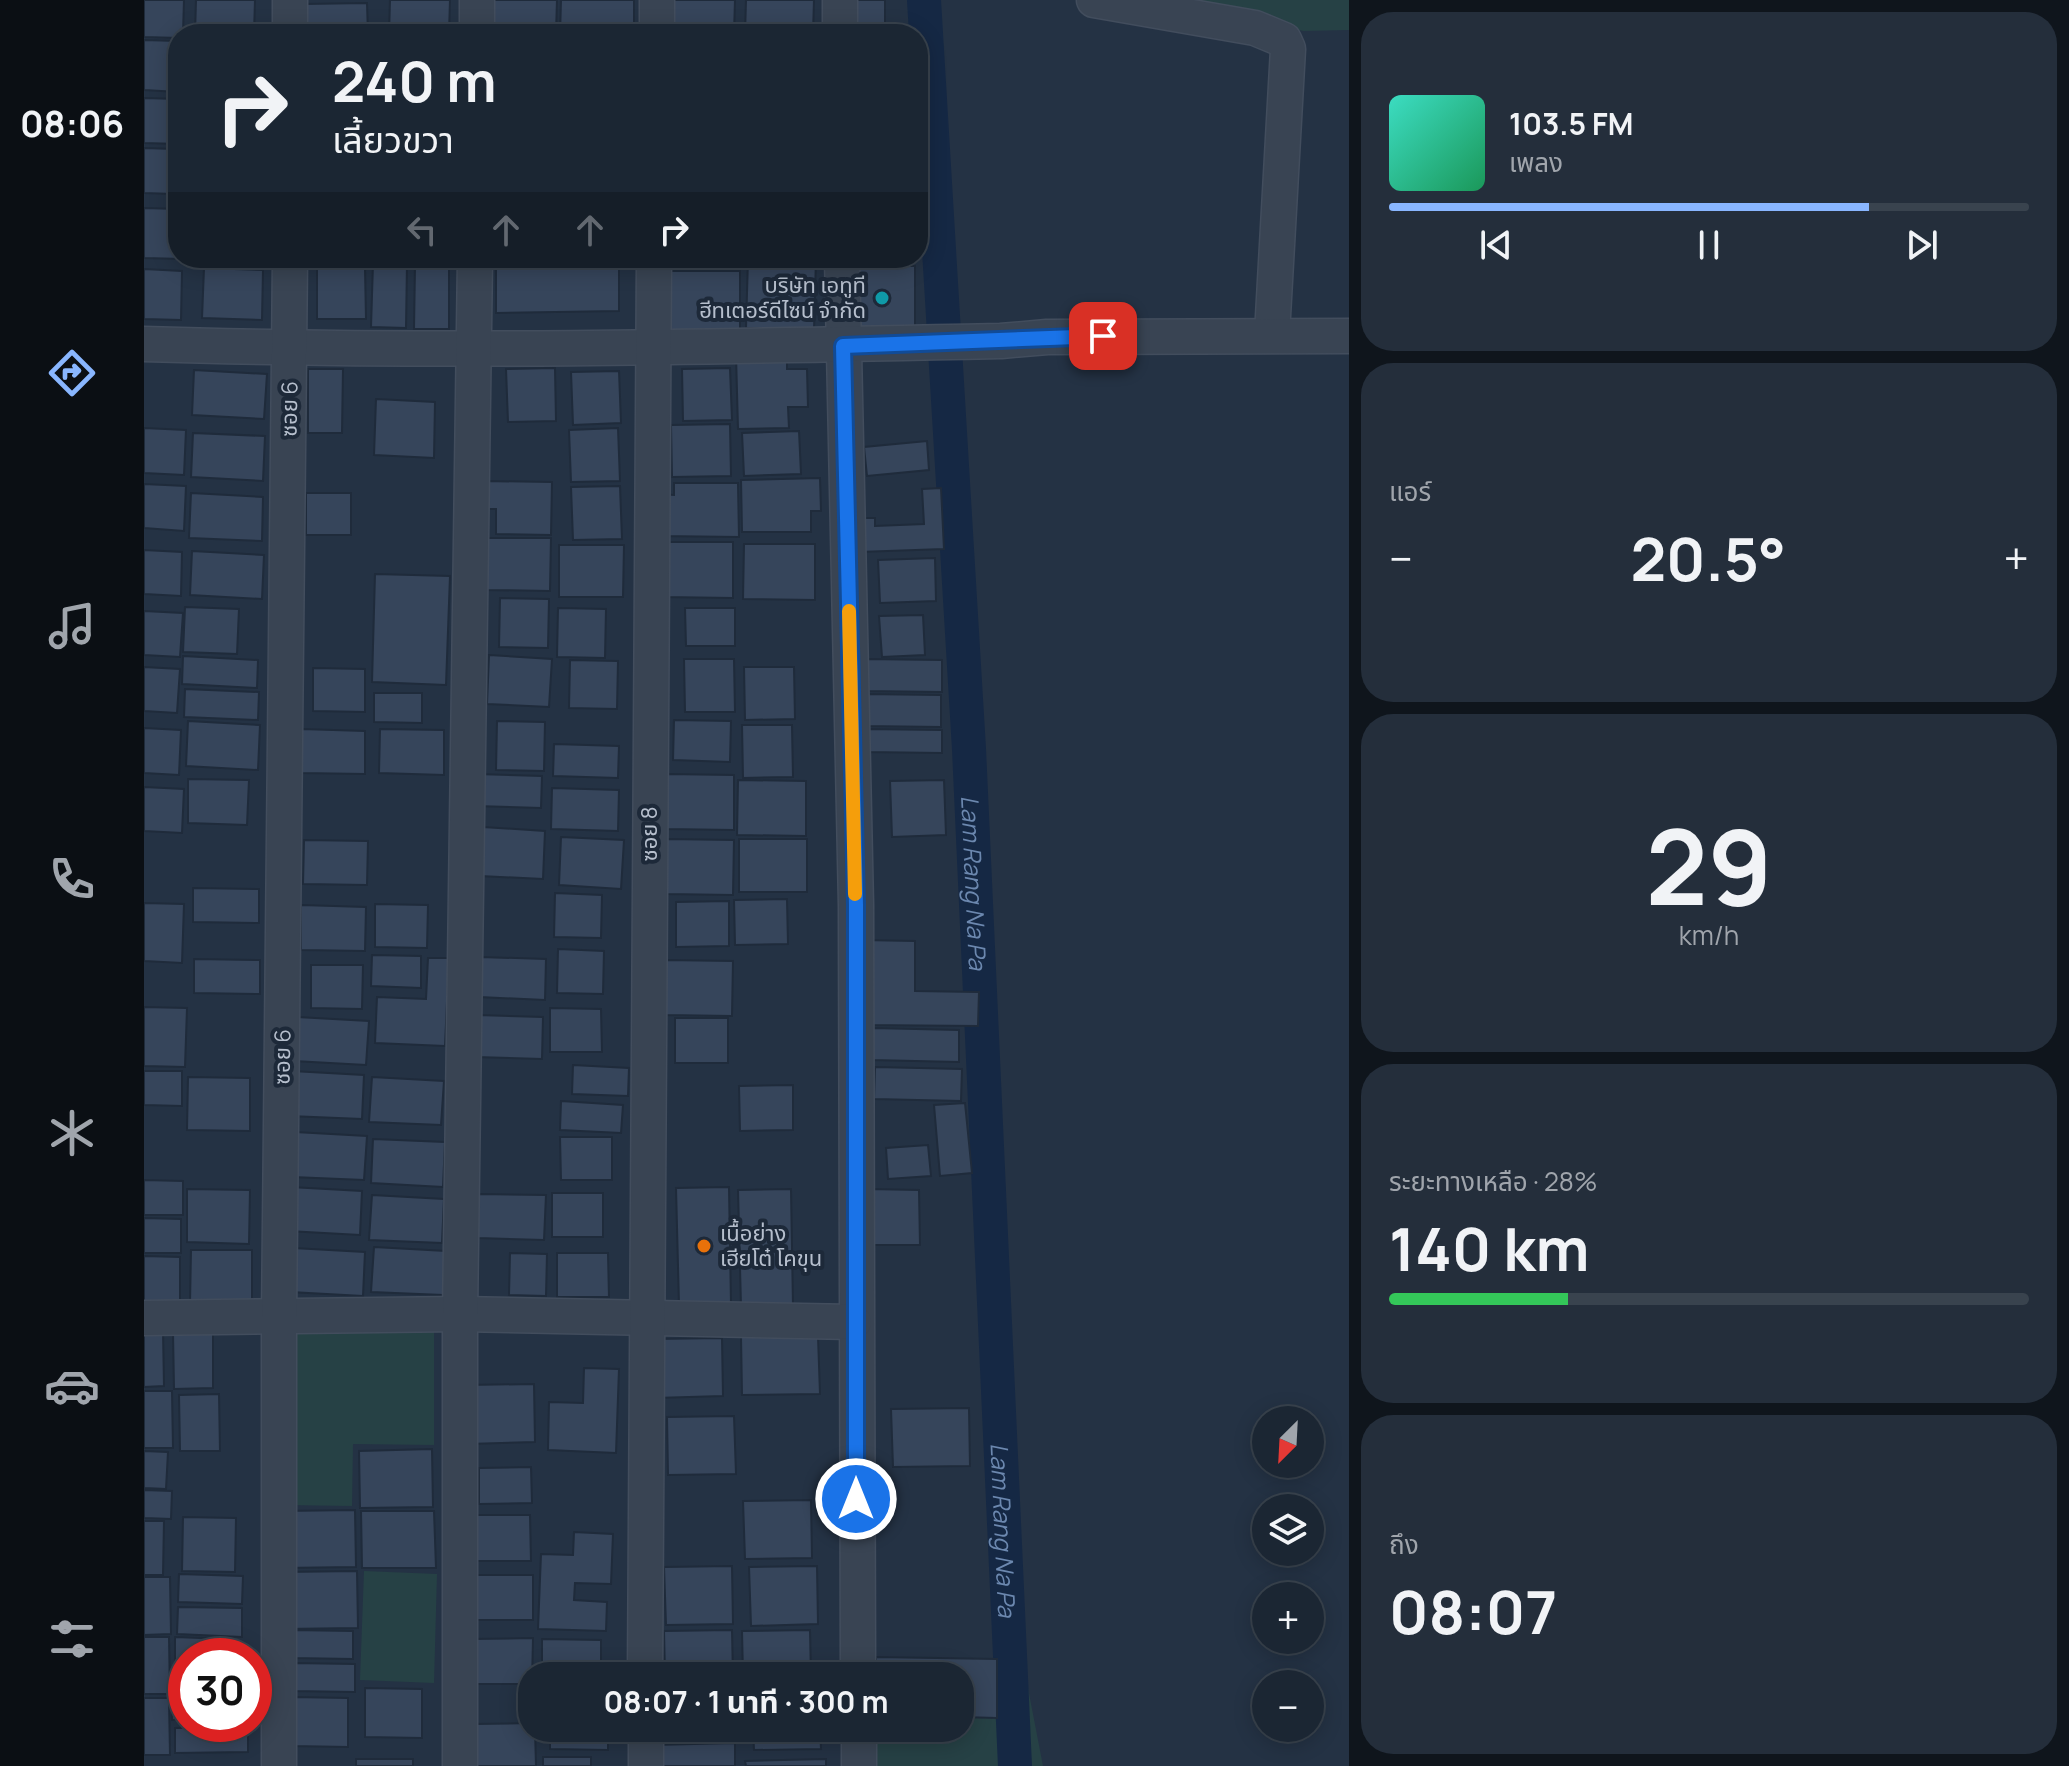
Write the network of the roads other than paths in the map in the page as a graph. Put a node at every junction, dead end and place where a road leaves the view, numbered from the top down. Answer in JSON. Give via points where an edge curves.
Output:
{"nodes":[{"id":1,"x":290,"y":0,"type":"edge"},
{"id":2,"x":477,"y":0,"type":"edge"},
{"id":3,"x":657,"y":0,"type":"edge"},
{"id":4,"x":840,"y":0,"type":"edge"},
{"id":5,"x":1094,"y":0,"type":"edge"},
{"id":6,"x":290,"y":24,"type":"edge"},
{"id":7,"x":477,"y":24,"type":"edge"},
{"id":8,"x":657,"y":24,"type":"edge"},
{"id":9,"x":840,"y":24,"type":"edge"},
{"id":10,"x":290,"y":268,"type":"edge"},
{"id":11,"x":475,"y":268,"type":"edge"},
{"id":12,"x":654,"y":268,"type":"edge"},
{"id":13,"x":842,"y":268,"type":"edge"},
{"id":14,"x":1272,"y":334,"type":"junction"},
{"id":15,"x":1349,"y":336,"type":"edge"},
{"id":16,"x":144,"y":344,"type":"edge"},
{"id":17,"x":843,"y":346,"type":"junction"},
{"id":18,"x":290,"y":349,"type":"junction"},
{"id":19,"x":653,"y":349,"type":"junction"},
{"id":20,"x":474,"y":350,"type":"junction"},
{"id":21,"x":460,"y":1314,"type":"junction"},
{"id":22,"x":144,"y":1318,"type":"edge"},
{"id":23,"x":279,"y":1318,"type":"junction"},
{"id":24,"x":645,"y":1318,"type":"junction"},
{"id":25,"x":854,"y":1322,"type":"junction"},
{"id":26,"x":645,"y":1662,"type":"edge"},
{"id":27,"x":858,"y":1662,"type":"edge"},
{"id":28,"x":646,"y":1742,"type":"edge"},
{"id":29,"x":859,"y":1742,"type":"edge"},
{"id":30,"x":279,"y":1766,"type":"edge"},
{"id":31,"x":460,"y":1766,"type":"edge"},
{"id":32,"x":646,"y":1766,"type":"edge"},
{"id":33,"x":859,"y":1766,"type":"edge"}],
"edges":[{"from":1,"to":6,"type":"street"},
{"from":2,"to":7,"type":"street"},
{"from":3,"to":8,"type":"street"},
{"from":4,"to":9,"type":"street"},
{"from":5,"to":14,"type":"street","via":[[1255,28],[1284,40],[1288,49]]},
{"from":10,"to":18,"type":"street","name":"ซอย 6"},
{"from":11,"to":20,"type":"street"},
{"from":12,"to":19,"type":"street","name":"ซอย 8"},
{"from":13,"to":17,"type":"street"},
{"from":14,"to":15,"type":"street"},
{"from":14,"to":17,"type":"street"},
{"from":16,"to":18,"type":"street"},
{"from":17,"to":19,"type":"street"},
{"from":17,"to":25,"type":"street","via":[[856,905]]},
{"from":18,"to":20,"type":"street"},
{"from":18,"to":23,"type":"street","name":"ซอย 6"},
{"from":19,"to":20,"type":"street"},
{"from":19,"to":24,"type":"street","name":"ซอย 8"},
{"from":20,"to":21,"type":"street"},
{"from":21,"to":23,"type":"street"},
{"from":21,"to":24,"type":"street"},
{"from":21,"to":31,"type":"street"},
{"from":22,"to":23,"type":"street"},
{"from":23,"to":30,"type":"street","name":"ซอย 6"},
{"from":24,"to":25,"type":"street"},
{"from":24,"to":26,"type":"street","name":"ซอย 8"},
{"from":25,"to":27,"type":"street"},
{"from":28,"to":32,"type":"street"},
{"from":29,"to":33,"type":"street"}]}
